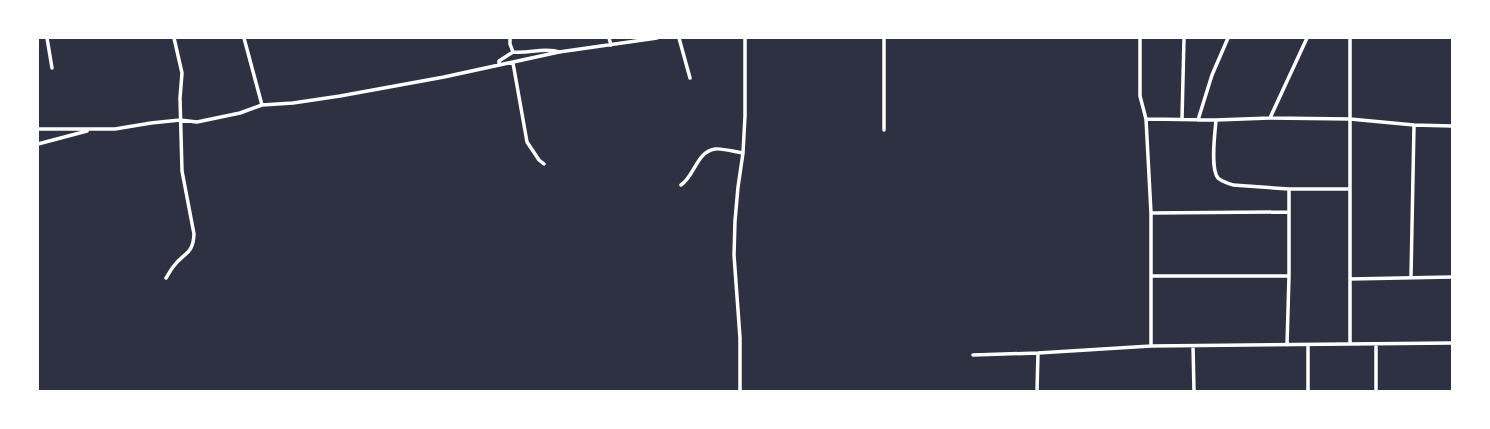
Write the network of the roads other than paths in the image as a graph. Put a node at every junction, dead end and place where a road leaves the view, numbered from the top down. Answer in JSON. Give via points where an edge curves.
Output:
{"nodes":[{"id":1,"x":47,"y":38,"type":"edge"},
{"id":2,"x":174,"y":38,"type":"edge"},
{"id":3,"x":244,"y":38,"type":"edge"},
{"id":4,"x":510,"y":38,"type":"edge"},
{"id":5,"x":609,"y":38,"type":"edge"},
{"id":6,"x":657,"y":38,"type":"edge"},
{"id":7,"x":679,"y":38,"type":"edge"},
{"id":8,"x":745,"y":38,"type":"edge"},
{"id":9,"x":884,"y":38,"type":"edge"},
{"id":10,"x":1140,"y":38,"type":"edge"},
{"id":11,"x":1184,"y":38,"type":"edge"},
{"id":12,"x":1228,"y":38,"type":"edge"},
{"id":13,"x":1307,"y":38,"type":"edge"},
{"id":14,"x":1350,"y":38,"type":"edge"},
{"id":15,"x":611,"y":45,"type":"junction"},
{"id":16,"x":513,"y":52,"type":"junction"},
{"id":17,"x":559,"y":52,"type":"junction"},
{"id":18,"x":513,"y":63,"type":"junction"},
{"id":19,"x":499,"y":66,"type":"junction"},
{"id":20,"x":52,"y":68,"type":"dead end"},
{"id":21,"x":690,"y":78,"type":"dead end"},
{"id":22,"x":262,"y":104,"type":"junction"},
{"id":23,"x":1270,"y":118,"type":"junction"},
{"id":24,"x":1146,"y":119,"type":"junction"},
{"id":25,"x":1182,"y":119,"type":"junction"},
{"id":26,"x":1350,"y":119,"type":"junction"},
{"id":27,"x":180,"y":120,"type":"junction"},
{"id":28,"x":1198,"y":120,"type":"junction"},
{"id":29,"x":1216,"y":120,"type":"junction"},
{"id":30,"x":1414,"y":125,"type":"junction"},
{"id":31,"x":1452,"y":126,"type":"edge"},
{"id":32,"x":38,"y":129,"type":"edge"},
{"id":33,"x":90,"y":130,"type":"junction"},
{"id":34,"x":884,"y":130,"type":"dead end"},
{"id":35,"x":38,"y":144,"type":"edge"},
{"id":36,"x":743,"y":153,"type":"junction"},
{"id":37,"x":544,"y":164,"type":"dead end"},
{"id":38,"x":680,"y":185,"type":"dead end"},
{"id":39,"x":1289,"y":189,"type":"junction"},
{"id":40,"x":1349,"y":189,"type":"junction"},
{"id":41,"x":1289,"y":212,"type":"junction"},
{"id":42,"x":1151,"y":213,"type":"junction"},
{"id":43,"x":1151,"y":276,"type":"junction"},
{"id":44,"x":1289,"y":276,"type":"junction"},
{"id":45,"x":1411,"y":277,"type":"junction"},
{"id":46,"x":1452,"y":277,"type":"edge"},
{"id":47,"x":166,"y":278,"type":"dead end"},
{"id":48,"x":1350,"y":280,"type":"junction"},
{"id":49,"x":1452,"y":343,"type":"edge"},
{"id":50,"x":1350,"y":344,"type":"junction"},
{"id":51,"x":1376,"y":344,"type":"junction"},
{"id":52,"x":1287,"y":345,"type":"junction"},
{"id":53,"x":1308,"y":345,"type":"junction"},
{"id":54,"x":1152,"y":346,"type":"junction"},
{"id":55,"x":1193,"y":346,"type":"junction"},
{"id":56,"x":1038,"y":353,"type":"junction"},
{"id":57,"x":973,"y":355,"type":"dead end"},
{"id":58,"x":740,"y":391,"type":"edge"},
{"id":59,"x":1037,"y":391,"type":"edge"},
{"id":60,"x":1194,"y":391,"type":"edge"},
{"id":61,"x":1308,"y":391,"type":"edge"},
{"id":62,"x":1376,"y":391,"type":"edge"}],
"edges":[{"from":1,"to":20,"type":"street"},
{"from":2,"to":27,"type":"street","via":[[182,73]]},
{"from":3,"to":22,"type":"street"},
{"from":4,"to":16,"type":"street"},
{"from":5,"to":15,"type":"street"},
{"from":6,"to":15,"type":"street"},
{"from":7,"to":21,"type":"street"},
{"from":8,"to":36,"type":"street"},
{"from":9,"to":34,"type":"street"},
{"from":10,"to":24,"type":"street","via":[[1140,96]]},
{"from":11,"to":25,"type":"street"},
{"from":12,"to":28,"type":"street","via":[[1212,75]]},
{"from":13,"to":23,"type":"street"},
{"from":14,"to":26,"type":"street"},
{"from":15,"to":17,"type":"street"},
{"from":16,"to":17,"type":"street"},
{"from":16,"to":19,"type":"street","via":[[502,58]]},
{"from":17,"to":18,"type":"street"},
{"from":18,"to":19,"type":"street"},
{"from":18,"to":37,"type":"street","via":[[528,142]]},
{"from":19,"to":22,"type":"street","via":[[332,97],[293,103]]},
{"from":22,"to":27,"type":"street","via":[[240,113],[210,120]]},
{"from":23,"to":26,"type":"street"},
{"from":23,"to":29,"type":"street"},
{"from":24,"to":25,"type":"street"},
{"from":24,"to":42,"type":"street"},
{"from":25,"to":28,"type":"street"},
{"from":26,"to":30,"type":"street"},
{"from":26,"to":40,"type":"street"},
{"from":27,"to":33,"type":"street"},
{"from":27,"to":47,"type":"street","via":[[182,171],[194,244],[173,266]]},
{"from":28,"to":29,"type":"street"},
{"from":29,"to":39,"type":"street","via":[[1214,164],[1219,179],[1233,185]]},
{"from":30,"to":31,"type":"street"},
{"from":30,"to":45,"type":"street"},
{"from":32,"to":33,"type":"street"},
{"from":33,"to":35,"type":"street"},
{"from":36,"to":38,"type":"street","via":[[714,149],[702,155],[688,181]]},
{"from":36,"to":58,"type":"street","via":[[737,194],[734,255],[740,338]]},
{"from":39,"to":40,"type":"street"},
{"from":39,"to":41,"type":"street"},
{"from":40,"to":48,"type":"street"},
{"from":41,"to":42,"type":"street"},
{"from":41,"to":44,"type":"street"},
{"from":42,"to":43,"type":"street"},
{"from":43,"to":44,"type":"street"},
{"from":43,"to":54,"type":"street"},
{"from":44,"to":52,"type":"street"},
{"from":45,"to":46,"type":"street"},
{"from":45,"to":48,"type":"street"},
{"from":48,"to":50,"type":"street"},
{"from":49,"to":51,"type":"street"},
{"from":50,"to":51,"type":"street"},
{"from":50,"to":53,"type":"street"},
{"from":51,"to":62,"type":"street"},
{"from":52,"to":53,"type":"street"},
{"from":52,"to":55,"type":"street"},
{"from":53,"to":61,"type":"street"},
{"from":54,"to":55,"type":"street"},
{"from":54,"to":56,"type":"street"},
{"from":55,"to":60,"type":"street"},
{"from":56,"to":57,"type":"street"},
{"from":56,"to":59,"type":"street"}]}
